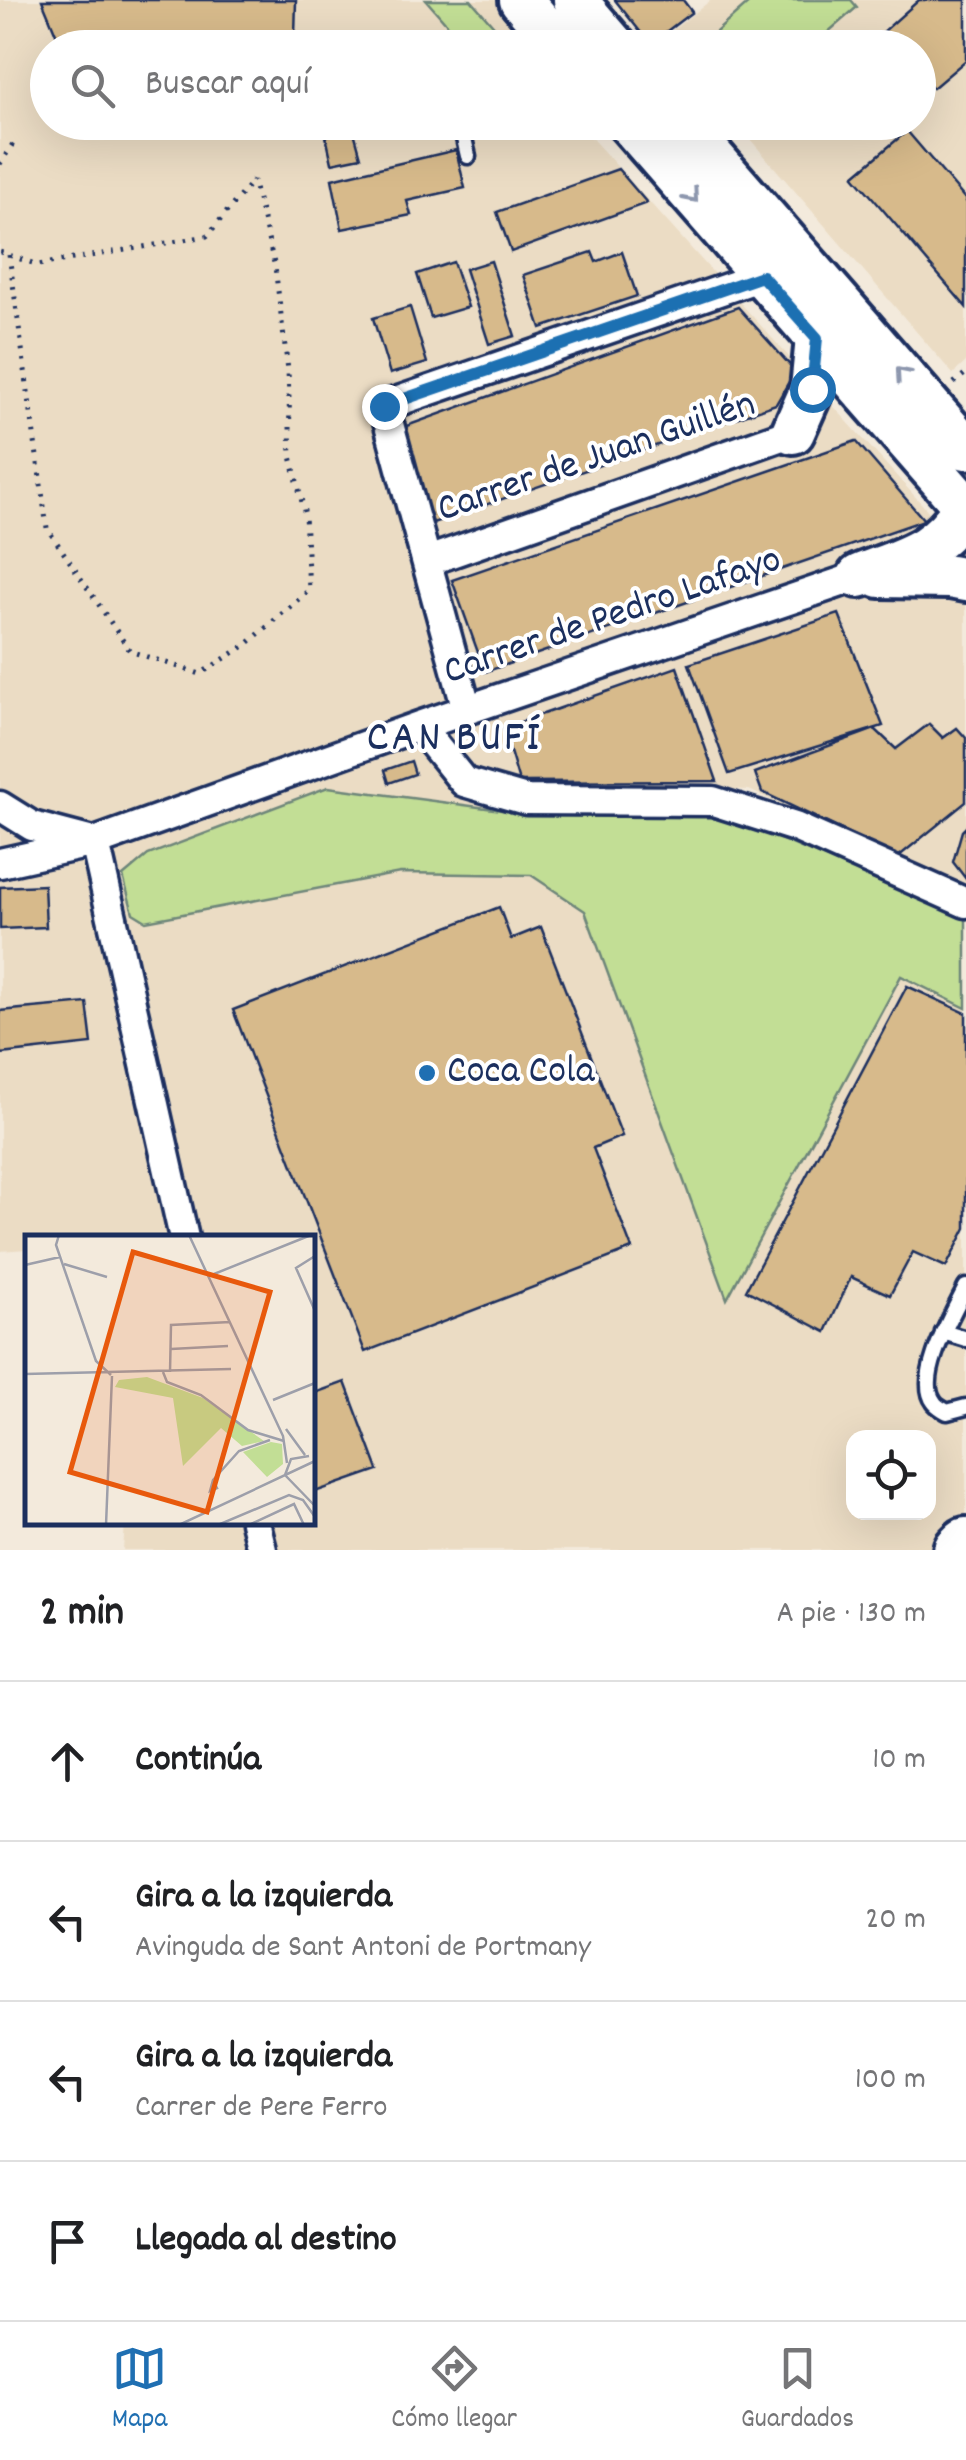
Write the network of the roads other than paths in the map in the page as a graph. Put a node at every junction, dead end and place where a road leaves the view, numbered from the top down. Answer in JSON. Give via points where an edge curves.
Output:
{"nodes":[{"id":1,"x":520,"y":0,"type":"edge"},
{"id":2,"x":575,"y":0,"type":"edge"},
{"id":3,"x":546,"y":30,"type":"edge"},
{"id":4,"x":601,"y":30,"type":"edge"},
{"id":5,"x":464,"y":140,"type":"edge"},
{"id":6,"x":644,"y":140,"type":"edge"},
{"id":7,"x":698,"y":140,"type":"edge"},
{"id":8,"x":468,"y":156,"type":"dead end"},
{"id":9,"x":762,"y":276,"type":"junction"},
{"id":10,"x":817,"y":338,"type":"junction"},
{"id":11,"x":878,"y":409,"type":"junction"},
{"id":12,"x":793,"y":432,"type":"junction"},
{"id":13,"x":966,"y":448,"type":"edge"},
{"id":14,"x":965,"y":508,"type":"edge"},
{"id":15,"x":428,"y":561,"type":"junction"},
{"id":16,"x":859,"y":576,"type":"junction"},
{"id":17,"x":966,"y":580,"type":"edge"},
{"id":18,"x":467,"y":710,"type":"junction"},
{"id":19,"x":420,"y":726,"type":"junction"},
{"id":20,"x":0,"y":806,"type":"edge"},
{"id":21,"x":95,"y":842,"type":"junction"},
{"id":22,"x":0,"y":863,"type":"edge"},
{"id":23,"x":966,"y":903,"type":"edge"},
{"id":24,"x":183,"y":1235,"type":"edge"},
{"id":25,"x":966,"y":1287,"type":"edge"},
{"id":26,"x":943,"y":1332,"type":"junction"},
{"id":27,"x":966,"y":1339,"type":"edge"},
{"id":28,"x":966,"y":1407,"type":"edge"},
{"id":29,"x":256,"y":1525,"type":"edge"},
{"id":30,"x":966,"y":1543,"type":"edge"},
{"id":31,"x":262,"y":1550,"type":"edge"},
{"id":32,"x":959,"y":1550,"type":"edge"}],
"edges":[{"from":1,"to":3,"type":"main road"},
{"from":2,"to":4,"type":"main road"},
{"from":5,"to":8,"type":"lane"},
{"from":6,"to":9,"type":"main road","one_way":true},
{"from":13,"to":7,"type":"main road","one_way":true},
{"from":9,"to":10,"type":"main road"},
{"from":9,"to":15,"type":"street","via":[[384,406]]},
{"from":10,"to":11,"type":"main road"},
{"from":10,"to":12,"type":"main road","via":[[812,389]]},
{"from":11,"to":12,"type":"main road"},
{"from":11,"to":14,"type":"main road"},
{"from":12,"to":15,"type":"street","name":"Carrer de Juan Guillén"},
{"from":14,"to":16,"type":"main road","via":[[926,550]]},
{"from":15,"to":18,"type":"street"},
{"from":16,"to":17,"type":"main road"},
{"from":16,"to":18,"type":"street","name":"Carrer de Pedro Lafayo"},
{"from":18,"to":19,"type":"street","name":"Carrer de Pedro Lafayo"},
{"from":19,"to":21,"type":"street","name":"Carrer de Pedro Lafayo"},
{"from":19,"to":23,"type":"street","via":[[464,782],[526,800],[713,802],[795,827]]},
{"from":20,"to":21,"type":"street","via":[[32,826]]},
{"from":21,"to":22,"type":"street","name":"Carrer de Pedro Lafayo"},
{"from":21,"to":24,"type":"street"},
{"from":25,"to":26,"type":"lane"},
{"from":26,"to":27,"type":"lane"},
{"from":26,"to":28,"type":"lane","via":[[927,1380],[933,1402],[948,1412]]},
{"from":29,"to":31,"type":"street"},
{"from":30,"to":32,"type":"highway"}]}
